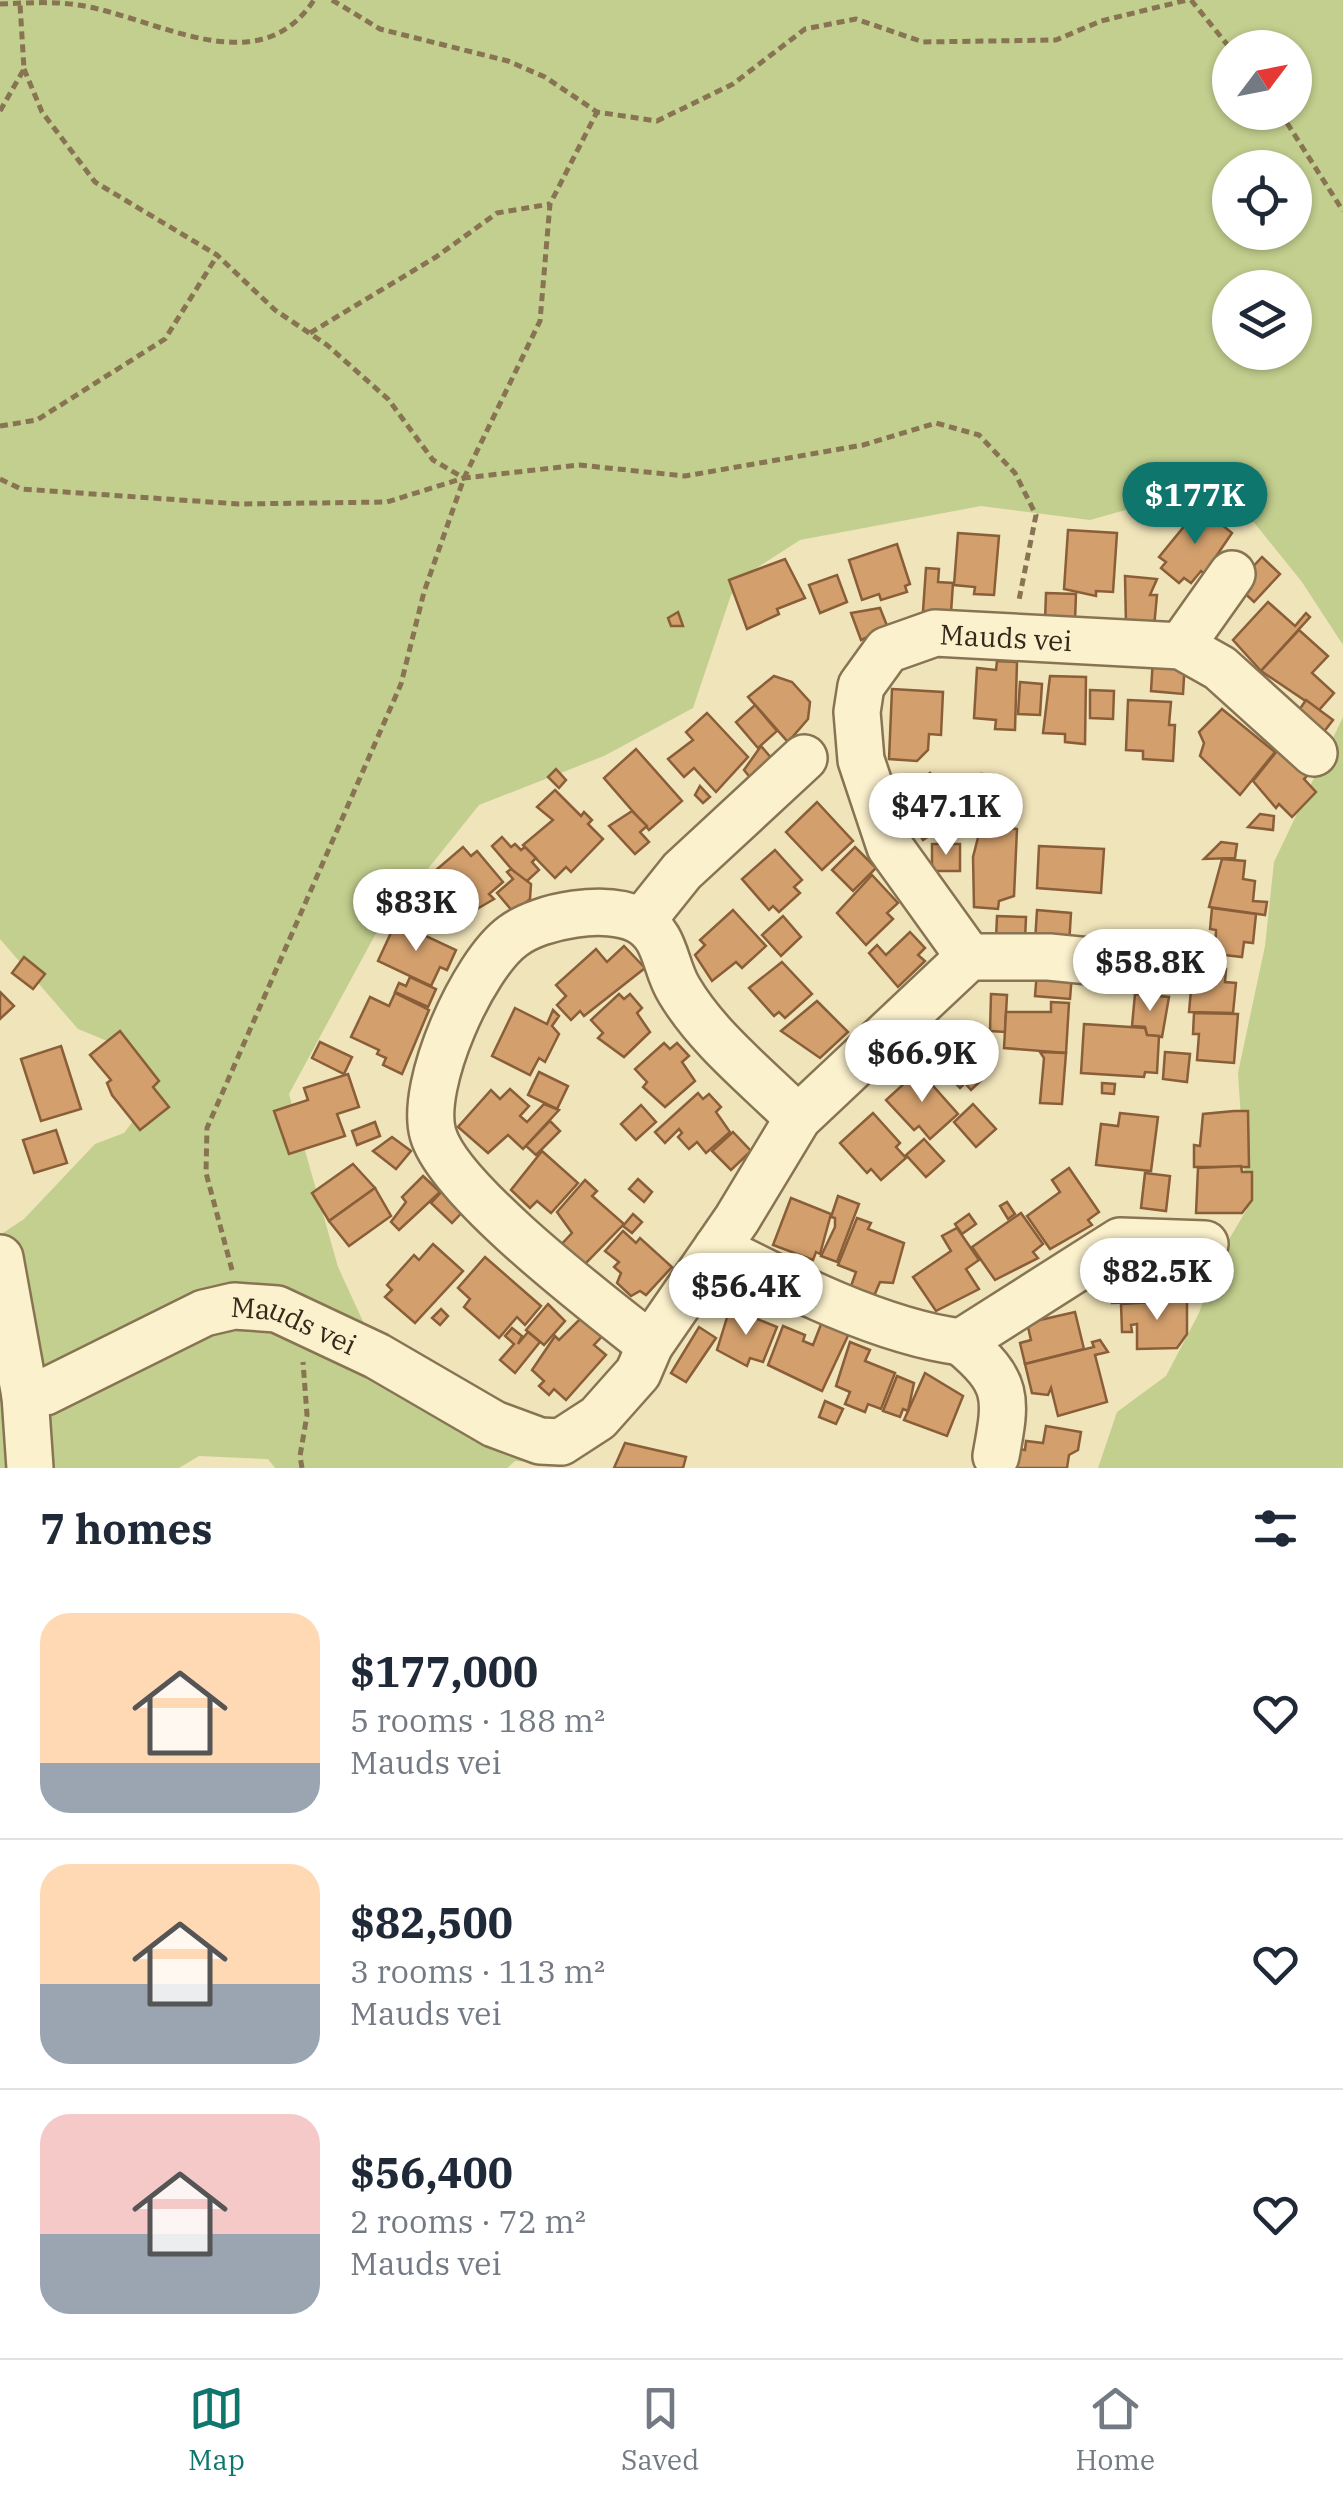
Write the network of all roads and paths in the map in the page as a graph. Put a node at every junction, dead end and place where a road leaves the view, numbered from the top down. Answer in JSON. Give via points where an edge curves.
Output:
{"nodes":[{"id":1,"x":314,"y":0,"type":"edge"},
{"id":2,"x":332,"y":0,"type":"edge"},
{"id":3,"x":1189,"y":0,"type":"edge"},
{"id":4,"x":45,"y":1,"type":"edge"},
{"id":5,"x":0,"y":4,"type":"edge"},
{"id":6,"x":20,"y":4,"type":"junction"},
{"id":7,"x":1215,"y":30,"type":"edge"},
{"id":8,"x":24,"y":69,"type":"junction"},
{"id":9,"x":0,"y":111,"type":"edge"},
{"id":10,"x":596,"y":112,"type":"junction"},
{"id":11,"x":1292,"y":130,"type":"edge"},
{"id":12,"x":550,"y":204,"type":"junction"},
{"id":13,"x":1343,"y":210,"type":"edge"},
{"id":14,"x":217,"y":255,"type":"junction"},
{"id":15,"x":310,"y":333,"type":"junction"},
{"id":16,"x":0,"y":426,"type":"edge"},
{"id":17,"x":464,"y":478,"type":"junction"},
{"id":18,"x":0,"y":479,"type":"edge"},
{"id":19,"x":1232,"y":574,"type":"dead end"},
{"id":20,"x":1012,"y":637,"type":"junction"},
{"id":21,"x":1181,"y":646,"type":"junction"},
{"id":22,"x":1314,"y":754,"type":"dead end"},
{"id":23,"x":804,"y":758,"type":"dead end"},
{"id":24,"x":642,"y":922,"type":"junction"},
{"id":25,"x":969,"y":957,"type":"junction"},
{"id":26,"x":1170,"y":969,"type":"dead end"},
{"id":27,"x":798,"y":1118,"type":"junction"},
{"id":28,"x":1206,"y":1244,"type":"dead end"},
{"id":29,"x":718,"y":1248,"type":"junction"},
{"id":30,"x":0,"y":1258,"type":"edge"},
{"id":31,"x":234,"y":1306,"type":"junction"},
{"id":32,"x":312,"y":1322,"type":"junction"},
{"id":33,"x":960,"y":1342,"type":"junction"},
{"id":34,"x":650,"y":1345,"type":"junction"},
{"id":35,"x":25,"y":1396,"type":"junction"},
{"id":36,"x":567,"y":1455,"type":"edge"},
{"id":37,"x":996,"y":1456,"type":"dead end"},
{"id":38,"x":30,"y":1468,"type":"edge"},
{"id":39,"x":302,"y":1468,"type":"edge"}],
"edges":[{"from":1,"to":4,"type":"path","via":[[284,32],[243,44]]},
{"from":2,"to":10,"type":"path","via":[[380,29],[526,69]]},
{"from":3,"to":7,"type":"path"},
{"from":3,"to":10,"type":"path","via":[[1101,21],[1056,40],[923,42],[856,19],[805,29],[733,84],[657,122]]},
{"from":4,"to":6,"type":"path"},
{"from":5,"to":6,"type":"path"},
{"from":6,"to":8,"type":"path"},
{"from":8,"to":9,"type":"path"},
{"from":8,"to":14,"type":"path","via":[[42,112],[95,182]]},
{"from":10,"to":12,"type":"path"},
{"from":11,"to":13,"type":"path"},
{"from":12,"to":15,"type":"path","via":[[497,214]]},
{"from":12,"to":17,"type":"path","via":[[540,321]]},
{"from":14,"to":15,"type":"path"},
{"from":14,"to":16,"type":"path","via":[[165,339],[37,420]]},
{"from":15,"to":17,"type":"path","via":[[388,399],[432,460]]},
{"from":17,"to":18,"type":"path","via":[[388,502],[239,504],[21,489]]},
{"from":17,"to":20,"type":"path","via":[[579,464],[684,476],[863,444],[936,423],[979,435],[1015,473],[1036,516]]},
{"from":17,"to":31,"type":"path","via":[[401,684],[206,1128],[206,1173],[231,1256]]},
{"from":19,"to":21,"type":"street"},
{"from":20,"to":21,"type":"street","name":"Mauds vei"},
{"from":20,"to":25,"type":"street","name":"Mauds vei","via":[[935,633],[887,650],[861,686],[857,712],[862,760],[890,846]]},
{"from":21,"to":22,"type":"street","name":"Mauds vei","via":[[1220,668]]},
{"from":23,"to":24,"type":"street","via":[[682,871]]},
{"from":24,"to":27,"type":"street","via":[[658,938],[696,1014]]},
{"from":24,"to":34,"type":"street","via":[[626,915],[574,916],[512,936],[459,1016],[429,1106],[433,1134],[460,1176]]},
{"from":25,"to":26,"type":"street"},
{"from":25,"to":27,"type":"street","name":"Mauds vei"},
{"from":27,"to":29,"type":"street","name":"Mauds vei"},
{"from":28,"to":33,"type":"street","via":[[1120,1241]]},
{"from":29,"to":33,"type":"street","via":[[888,1322]]},
{"from":29,"to":34,"type":"street","name":"Mauds vei"},
{"from":30,"to":35,"type":"street"},
{"from":31,"to":32,"type":"street","name":"Mauds vei","via":[[277,1309]]},
{"from":31,"to":35,"type":"street","name":"Mauds vei","via":[[173,1326],[94,1369]]},
{"from":32,"to":36,"type":"street","name":"Mauds vei","via":[[494,1424]]},
{"from":32,"to":39,"type":"path","via":[[302,1366]]},
{"from":33,"to":37,"type":"street","via":[[991,1369],[1005,1397]]},
{"from":34,"to":36,"type":"street","name":"Mauds vei","via":[[638,1374]]},
{"from":35,"to":38,"type":"street"}]}
